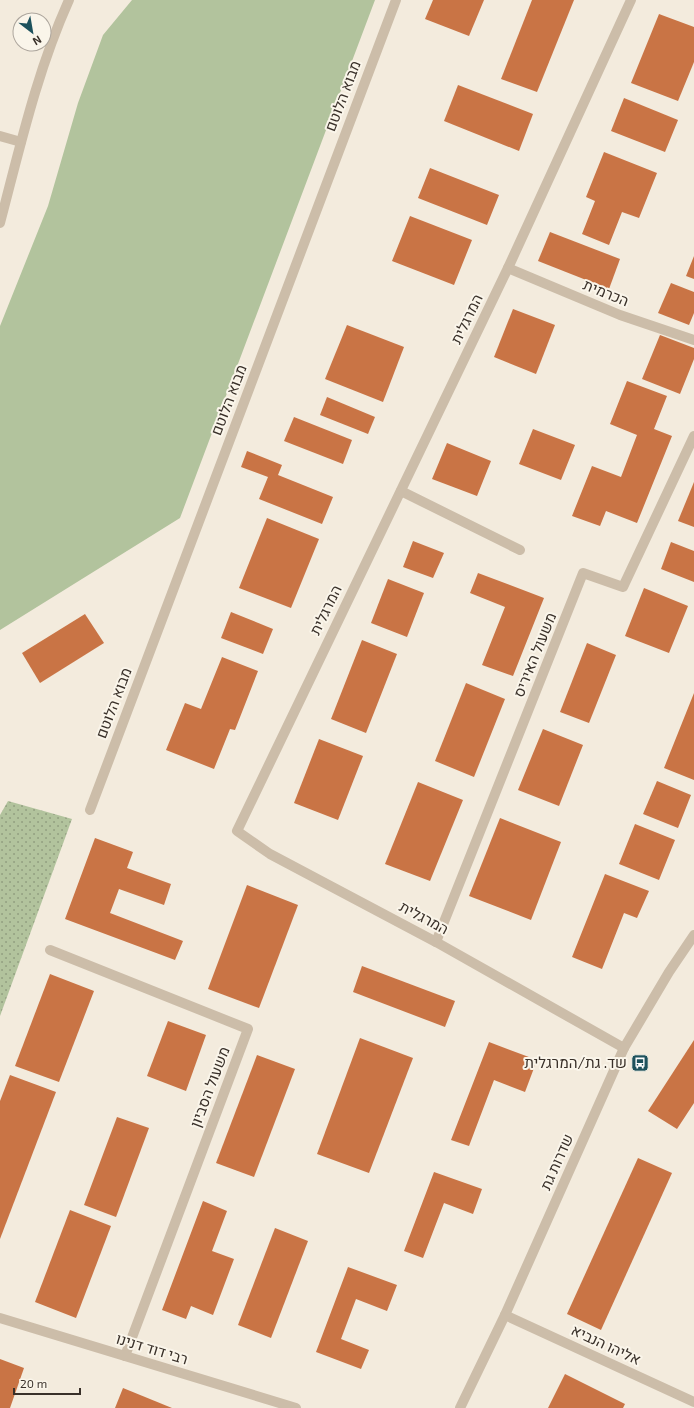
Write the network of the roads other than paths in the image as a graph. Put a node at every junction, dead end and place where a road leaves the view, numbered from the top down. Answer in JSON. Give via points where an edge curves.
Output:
{"nodes":[{"id":1,"x":69,"y":0,"type":"edge"},
{"id":2,"x":396,"y":0,"type":"edge"},
{"id":3,"x":631,"y":0,"type":"edge"},
{"id":4,"x":0,"y":136,"type":"edge"},
{"id":5,"x":21,"y":142,"type":"junction"},
{"id":6,"x":0,"y":222,"type":"edge"},
{"id":7,"x":508,"y":268,"type":"junction"},
{"id":8,"x":694,"y":340,"type":"edge"},
{"id":9,"x":694,"y":436,"type":"edge"},
{"id":10,"x":401,"y":491,"type":"junction"},
{"id":11,"x":520,"y":550,"type":"dead end"},
{"id":12,"x":90,"y":810,"type":"dead end"},
{"id":13,"x":694,"y":935,"type":"edge"},
{"id":14,"x":436,"y":942,"type":"junction"},
{"id":15,"x":50,"y":950,"type":"dead end"},
{"id":16,"x":624,"y":1048,"type":"junction"},
{"id":17,"x":505,"y":1315,"type":"junction"},
{"id":18,"x":0,"y":1318,"type":"edge"},
{"id":19,"x":125,"y":1356,"type":"junction"},
{"id":20,"x":694,"y":1402,"type":"edge"},
{"id":21,"x":296,"y":1408,"type":"edge"},
{"id":22,"x":460,"y":1408,"type":"edge"}],
"edges":[{"from":1,"to":5,"type":"street","via":[[40,73]]},
{"from":2,"to":12,"type":"street","name":"מבוא הלוטם"},
{"from":3,"to":7,"type":"street","name":"המרגלית"},
{"from":4,"to":5,"type":"street"},
{"from":5,"to":6,"type":"street"},
{"from":7,"to":8,"type":"street","name":"הכרמית","via":[[620,315]]},
{"from":7,"to":10,"type":"street","name":"המרגלית"},
{"from":9,"to":14,"type":"street","name":"משעול האיריס","via":[[623,587],[583,573]]},
{"from":10,"to":11,"type":"street"},
{"from":10,"to":14,"type":"street","name":"המרגלית","via":[[237,831],[270,854]]},
{"from":13,"to":16,"type":"street","name":"שדרות גת"},
{"from":14,"to":16,"type":"street","name":"המרגלית"},
{"from":15,"to":19,"type":"street","name":"משעול הסביון","via":[[248,1029]]},
{"from":16,"to":17,"type":"street","name":"שדרות גת"},
{"from":17,"to":20,"type":"street","name":"אליהו הנביא"},
{"from":17,"to":22,"type":"street","name":"שדרות גת"},
{"from":18,"to":19,"type":"street","name":"רבי דוד דנינו"},
{"from":19,"to":21,"type":"street","name":"רבי דוד דנינו"}]}
